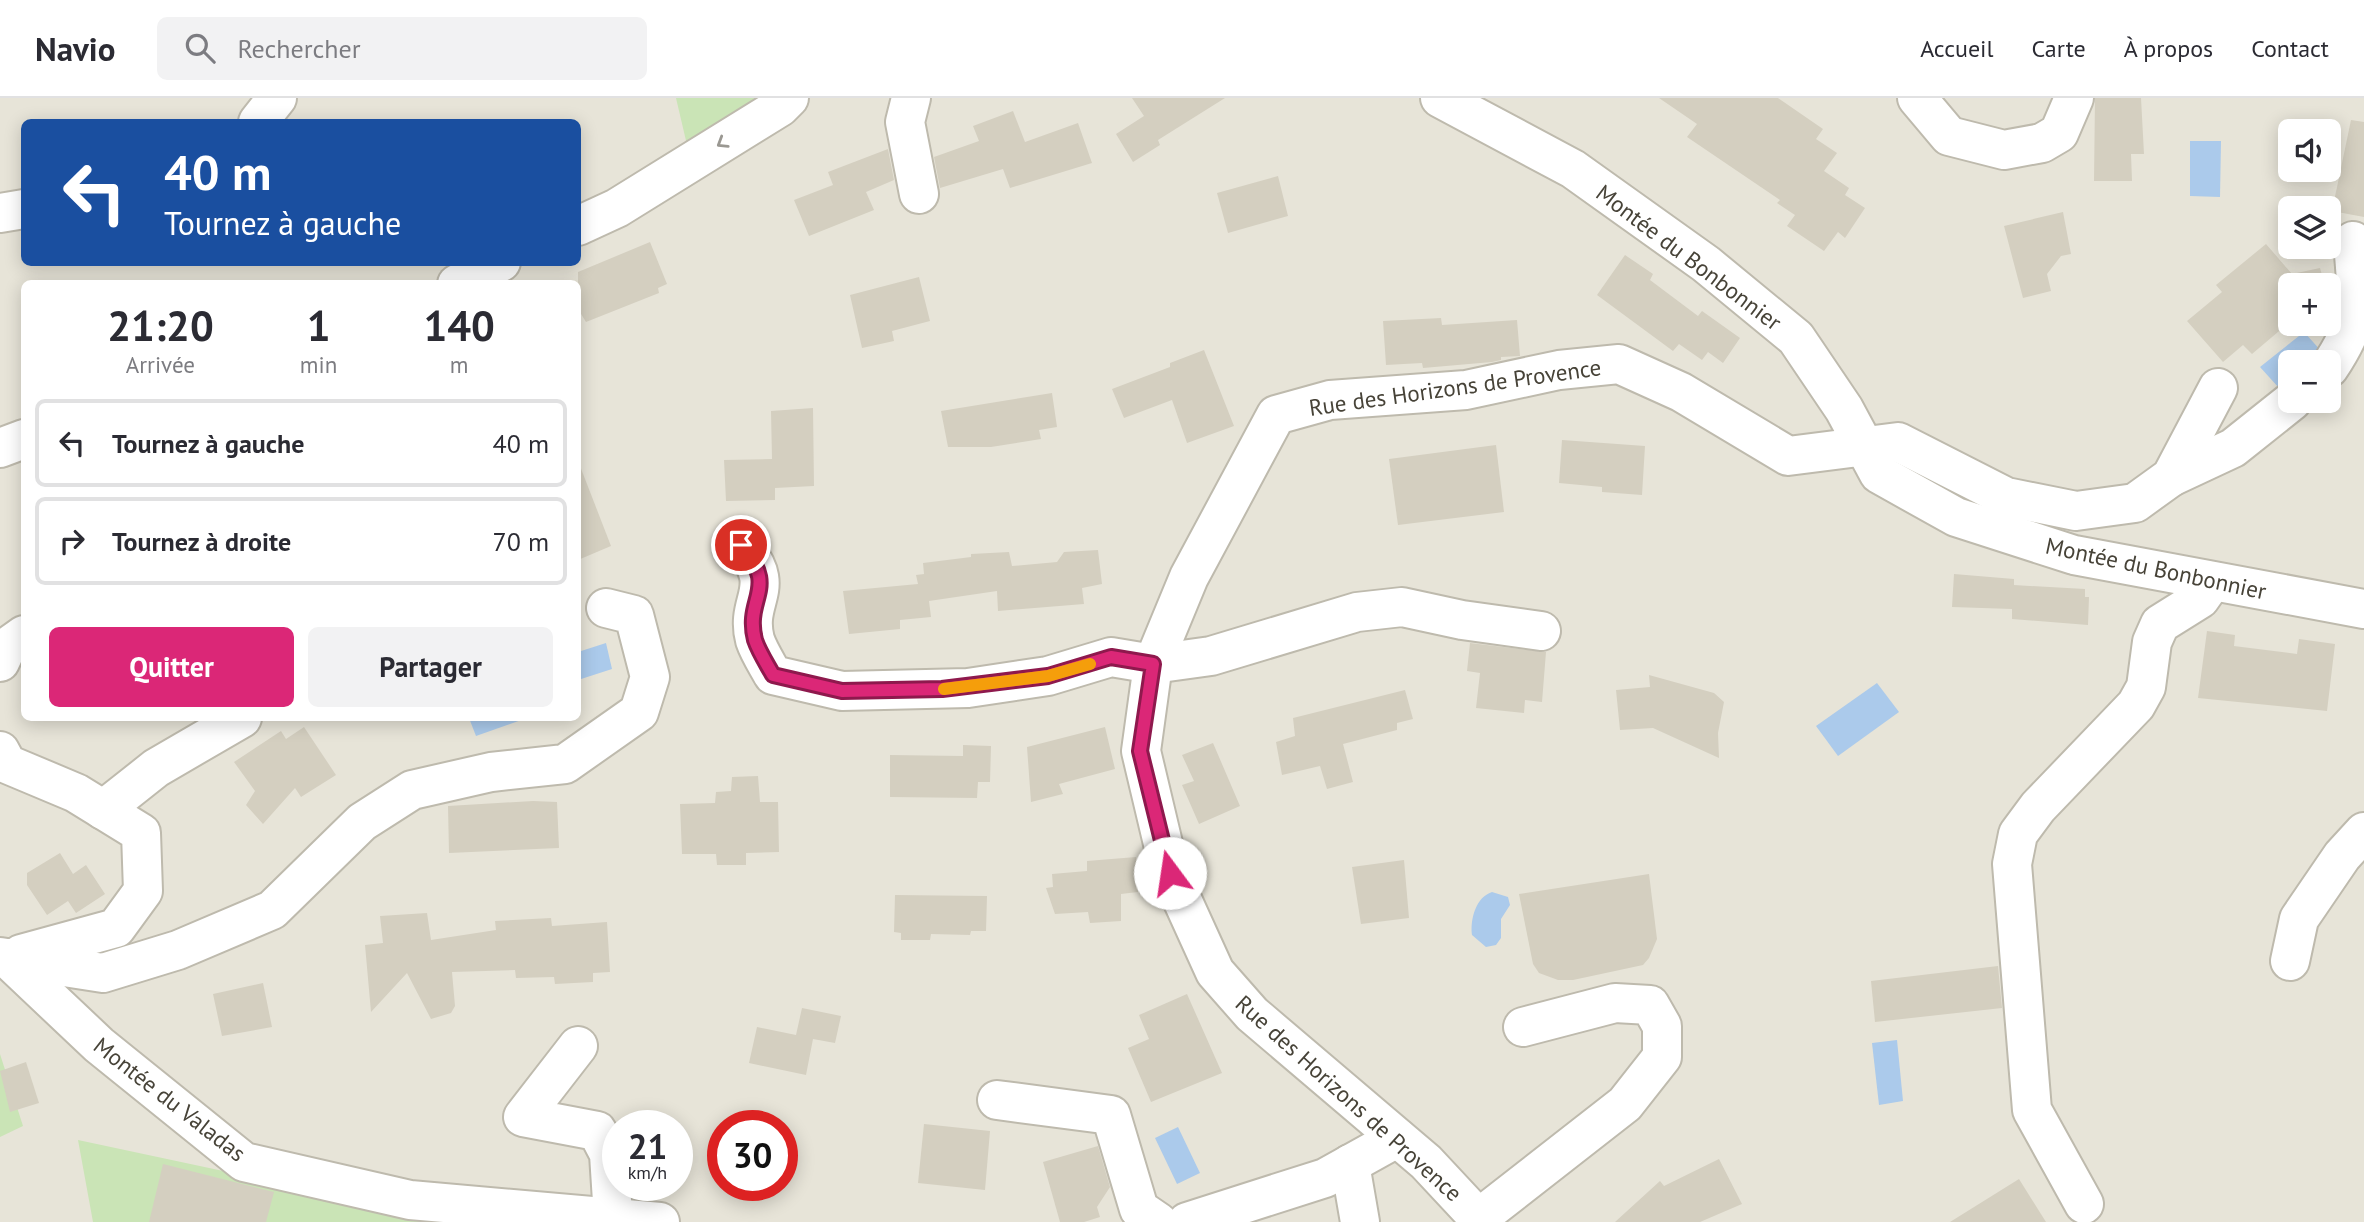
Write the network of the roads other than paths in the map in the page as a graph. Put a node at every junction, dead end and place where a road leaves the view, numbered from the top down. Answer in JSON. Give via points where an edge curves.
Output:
{"nodes":[{"id":1,"x":277,"y":98,"type":"edge"},
{"id":2,"x":911,"y":98,"type":"edge"},
{"id":3,"x":1440,"y":98,"type":"edge"},
{"id":4,"x":1917,"y":98,"type":"edge"},
{"id":5,"x":2074,"y":98,"type":"edge"},
{"id":6,"x":784,"y":102,"type":"edge"},
{"id":7,"x":262,"y":119,"type":"edge"},
{"id":8,"x":919,"y":194,"type":"dead end"},
{"id":9,"x":21,"y":210,"type":"edge"},
{"id":10,"x":0,"y":213,"type":"edge"},
{"id":11,"x":581,"y":225,"type":"edge"},
{"id":12,"x":2353,"y":241,"type":"dead end"},
{"id":13,"x":493,"y":266,"type":"edge"},
{"id":14,"x":465,"y":280,"type":"edge"},
{"id":15,"x":2341,"y":351,"type":"edge"},
{"id":16,"x":2218,"y":388,"type":"dead end"},
{"id":17,"x":2278,"y":412,"type":"edge"},
{"id":18,"x":21,"y":440,"type":"edge"},
{"id":19,"x":1863,"y":445,"type":"junction"},
{"id":20,"x":0,"y":448,"type":"edge"},
{"id":21,"x":2171,"y":477,"type":"junction"},
{"id":22,"x":741,"y":545,"type":"dead end"},
{"id":23,"x":2212,"y":582,"type":"junction"},
{"id":24,"x":606,"y":608,"type":"dead end"},
{"id":25,"x":2364,"y":609,"type":"edge"},
{"id":26,"x":1541,"y":631,"type":"dead end"},
{"id":27,"x":21,"y":637,"type":"edge"},
{"id":28,"x":0,"y":662,"type":"edge"},
{"id":29,"x":1153,"y":664,"type":"junction"},
{"id":30,"x":237,"y":721,"type":"edge"},
{"id":31,"x":0,"y":751,"type":"edge"},
{"id":32,"x":103,"y":810,"type":"junction"},
{"id":33,"x":2364,"y":832,"type":"edge"},
{"id":34,"x":3,"y":957,"type":"edge"},
{"id":35,"x":2290,"y":961,"type":"dead end"},
{"id":36,"x":1523,"y":1027,"type":"dead end"},
{"id":37,"x":578,"y":1046,"type":"dead end"},
{"id":38,"x":996,"y":1100,"type":"dead end"},
{"id":39,"x":1397,"y":1138,"type":"junction"},
{"id":40,"x":1350,"y":1164,"type":"junction"},
{"id":41,"x":2084,"y":1204,"type":"dead end"},
{"id":42,"x":613,"y":1216,"type":"junction"},
{"id":43,"x":1481,"y":1220,"type":"edge"},
{"id":44,"x":660,"y":1222,"type":"edge"},
{"id":45,"x":1158,"y":1222,"type":"edge"},
{"id":46,"x":1187,"y":1222,"type":"edge"},
{"id":47,"x":1360,"y":1222,"type":"edge"}],
"edges":[{"from":1,"to":7,"type":"street"},
{"from":2,"to":8,"type":"street","via":[[905,122]]},
{"from":3,"to":19,"type":"street","name":"Montée du Bonbonnier","via":[[1573,169],[1716,272],[1796,338]]},
{"from":4,"to":5,"type":"street","via":[[1949,136],[2004,149],[2042,143],[2059,133]]},
{"from":6,"to":11,"type":"street","one_way":true,"via":[[617,208]]},
{"from":9,"to":10,"type":"street"},
{"from":12,"to":15,"type":"street","via":[[2358,311]]},
{"from":13,"to":14,"type":"street"},
{"from":16,"to":21,"type":"street"},
{"from":17,"to":21,"type":"street","name":"Rue des Horizons de Provence","via":[[2232,448]]},
{"from":18,"to":20,"type":"street"},
{"from":19,"to":21,"type":"street","name":"Rue des Horizons de Provence","via":[[1898,442],[2006,498],[2076,510],[2135,503]]},
{"from":19,"to":23,"type":"street","name":"Montée du Bonbonnier","via":[[1879,474],[1956,517],[2074,555]]},
{"from":19,"to":29,"type":"street","name":"Rue des Horizons de Provence","via":[[1788,456],[1681,392],[1619,364],[1559,370],[1466,390],[1330,400],[1276,415],[1189,577]]},
{"from":22,"to":29,"type":"street","via":[[756,562],[761,584],[754,612],[755,639],[773,675],[842,691],[954,688],[1048,676],[1111,657]]},
{"from":23,"to":25,"type":"street","name":"Montée du Bonbonnier"},
{"from":23,"to":41,"type":"street","via":[[2200,599],[2160,624],[2152,642],[2146,687],[2136,705],[2018,834],[2012,864],[2032,1110]]},
{"from":24,"to":34,"type":"street","via":[[634,615],[650,677],[639,712],[565,764],[491,772],[412,790],[362,822],[272,910],[178,950],[103,973]]},
{"from":26,"to":29,"type":"street","via":[[1402,607],[1357,612],[1211,656]]},
{"from":27,"to":28,"type":"street","via":[[7,648]]},
{"from":29,"to":39,"type":"street","name":"Rue des Horizons de Provence","via":[[1140,751],[1170,873],[1215,972],[1252,1014]]},
{"from":30,"to":32,"type":"street","via":[[156,768]]},
{"from":31,"to":32,"type":"street","via":[[7,764],[76,793]]},
{"from":32,"to":34,"type":"street","via":[[141,833],[143,891],[116,928]]},
{"from":33,"to":35,"type":"street","via":[[2299,919]]},
{"from":34,"to":42,"type":"street","name":"Montée du Valadas","via":[[99,1045],[244,1162],[410,1200]]},
{"from":36,"to":43,"type":"street","via":[[1615,1003],[1650,1005],[1662,1026],[1662,1057],[1625,1104]]},
{"from":37,"to":42,"type":"street","via":[[523,1117],[597,1131],[609,1154]]},
{"from":38,"to":45,"type":"street","via":[[1111,1115],[1139,1209]]},
{"from":39,"to":40,"type":"street"},
{"from":39,"to":43,"type":"street","name":"Rue des Horizons de Provence"},
{"from":40,"to":46,"type":"street","via":[[1325,1178]]},
{"from":40,"to":47,"type":"street"},
{"from":42,"to":44,"type":"street","name":"Montée du Valadas"}]}
